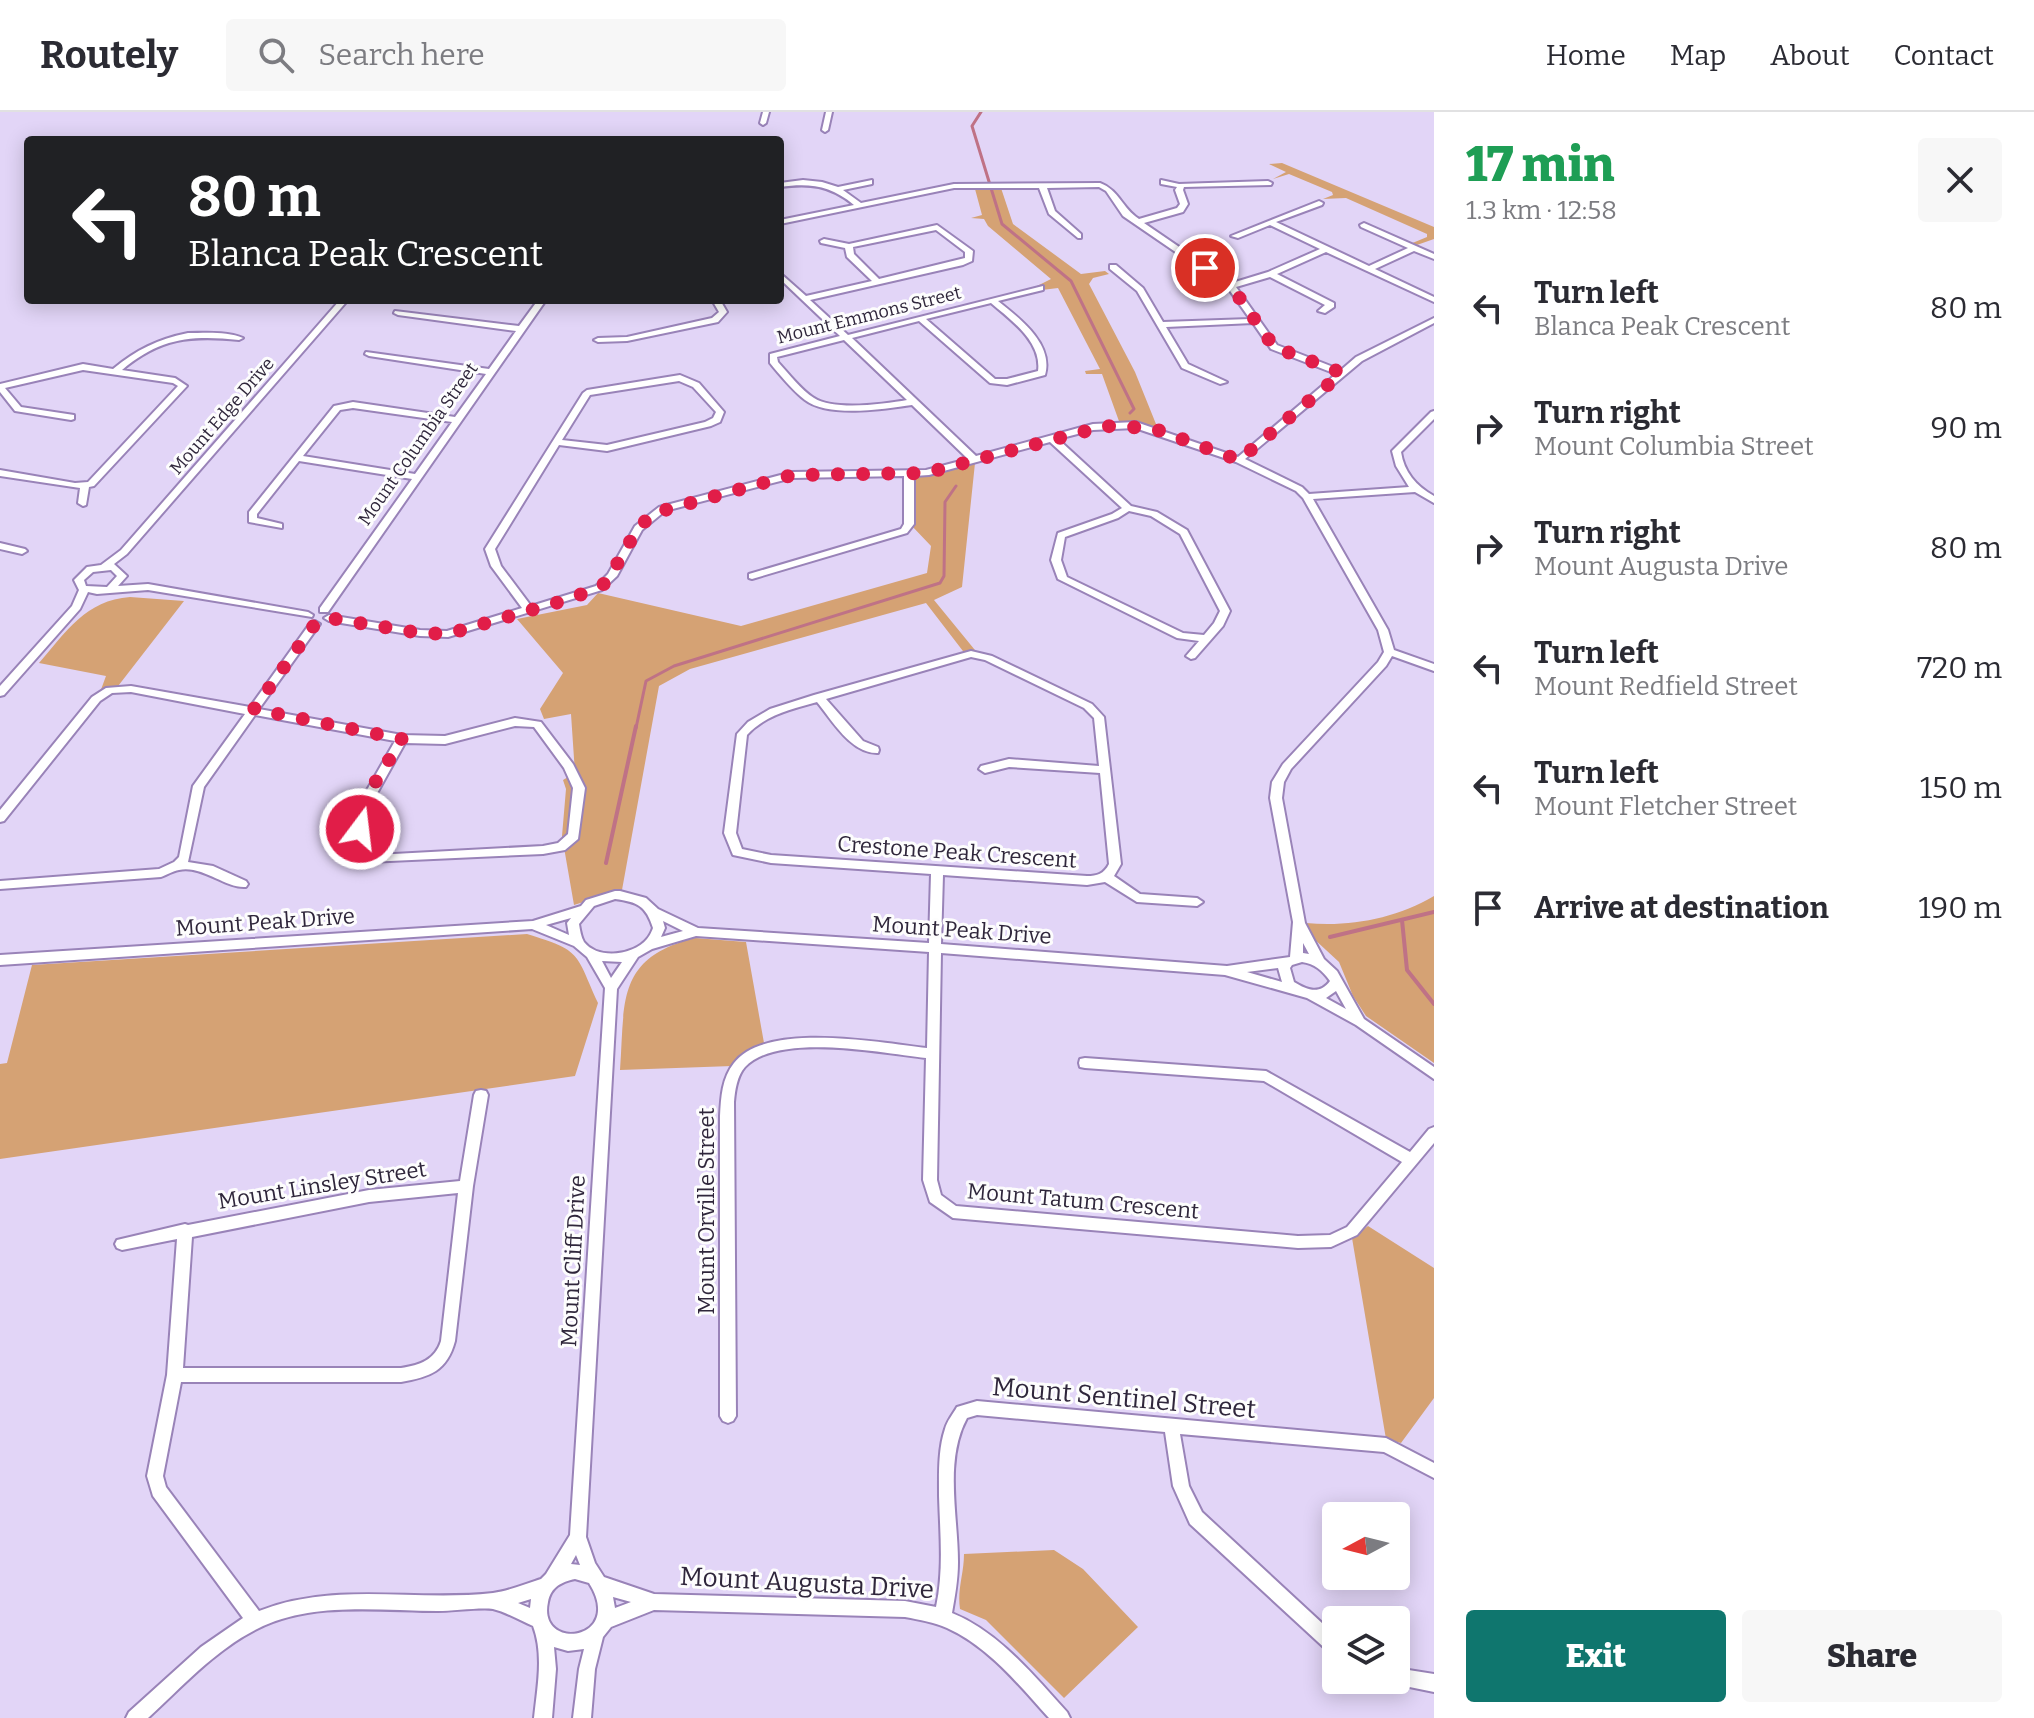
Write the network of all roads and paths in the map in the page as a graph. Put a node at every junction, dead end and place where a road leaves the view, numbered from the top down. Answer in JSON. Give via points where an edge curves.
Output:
{"nodes":[{"id":1,"x":766,"y":112,"type":"edge"},
{"id":2,"x":829,"y":112,"type":"edge"},
{"id":3,"x":763,"y":123,"type":"dead end"},
{"id":4,"x":825,"y":130,"type":"dead end"},
{"id":5,"x":869,"y":182,"type":"dead end"},
{"id":6,"x":1164,"y":182,"type":"dead end"},
{"id":7,"x":1232,"y":183,"type":"junction"},
{"id":8,"x":1268,"y":183,"type":"dead end"},
{"id":9,"x":784,"y":185,"type":"edge"},
{"id":10,"x":1042,"y":185,"type":"junction"},
{"id":11,"x":1180,"y":186,"type":"junction"},
{"id":12,"x":841,"y":188,"type":"junction"},
{"id":13,"x":1238,"y":193,"type":"dead end"},
{"id":14,"x":1319,"y":203,"type":"dead end"},
{"id":15,"x":859,"y":205,"type":"junction"},
{"id":16,"x":784,"y":221,"type":"edge"},
{"id":17,"x":1138,"y":222,"type":"junction"},
{"id":18,"x":1269,"y":222,"type":"junction"},
{"id":19,"x":947,"y":223,"type":"dead end"},
{"id":20,"x":1364,"y":225,"type":"dead end"},
{"id":21,"x":937,"y":227,"type":"junction"},
{"id":22,"x":1078,"y":236,"type":"dead end"},
{"id":23,"x":1235,"y":236,"type":"dead end"},
{"id":24,"x":824,"y":241,"type":"dead end"},
{"id":25,"x":849,"y":246,"type":"junction"},
{"id":26,"x":1414,"y":248,"type":"junction"},
{"id":27,"x":1324,"y":250,"type":"junction"},
{"id":28,"x":1434,"y":257,"type":"edge"},
{"id":29,"x":1113,"y":267,"type":"dead end"},
{"id":30,"x":1369,"y":269,"type":"junction"},
{"id":31,"x":1271,"y":274,"type":"junction"},
{"id":32,"x":784,"y":278,"type":"edge"},
{"id":33,"x":878,"y":282,"type":"junction"},
{"id":34,"x":1231,"y":286,"type":"junction"},
{"id":35,"x":1040,"y":288,"type":"dead end"},
{"id":36,"x":807,"y":298,"type":"junction"},
{"id":37,"x":992,"y":300,"type":"junction"},
{"id":38,"x":1434,"y":300,"type":"edge"},
{"id":39,"x":341,"y":304,"type":"edge"},
{"id":40,"x":539,"y":304,"type":"edge"},
{"id":41,"x":718,"y":304,"type":"edge"},
{"id":42,"x":1322,"y":311,"type":"dead end"},
{"id":43,"x":398,"y":313,"type":"dead end"},
{"id":44,"x":920,"y":318,"type":"junction"},
{"id":45,"x":1434,"y":320,"type":"edge"},
{"id":46,"x":1253,"y":321,"type":"junction"},
{"id":47,"x":1161,"y":325,"type":"junction"},
{"id":48,"x":521,"y":329,"type":"junction"},
{"id":49,"x":846,"y":336,"type":"junction"},
{"id":50,"x":239,"y":338,"type":"dead end"},
{"id":51,"x":598,"y":340,"type":"dead end"},
{"id":52,"x":369,"y":354,"type":"dead end"},
{"id":53,"x":115,"y":372,"type":"junction"},
{"id":54,"x":491,"y":372,"type":"junction"},
{"id":55,"x":1342,"y":373,"type":"junction"},
{"id":56,"x":1223,"y":382,"type":"dead end"},
{"id":57,"x":0,"y":387,"type":"edge"},
{"id":58,"x":913,"y":402,"type":"junction"},
{"id":59,"x":1434,"y":414,"type":"edge"},
{"id":60,"x":71,"y":417,"type":"dead end"},
{"id":61,"x":457,"y":420,"type":"junction"},
{"id":62,"x":1052,"y":439,"type":"junction"},
{"id":63,"x":557,"y":442,"type":"junction"},
{"id":64,"x":296,"y":458,"type":"junction"},
{"id":65,"x":974,"y":459,"type":"junction"},
{"id":66,"x":1239,"y":460,"type":"junction"},
{"id":67,"x":0,"y":473,"type":"edge"},
{"id":68,"x":909,"y":475,"type":"junction"},
{"id":69,"x":417,"y":477,"type":"junction"},
{"id":70,"x":85,"y":485,"type":"junction"},
{"id":71,"x":1416,"y":489,"type":"junction"},
{"id":72,"x":1307,"y":497,"type":"junction"},
{"id":73,"x":1434,"y":500,"type":"edge"},
{"id":74,"x":83,"y":503,"type":"dead end"},
{"id":75,"x":1128,"y":508,"type":"junction"},
{"id":76,"x":279,"y":526,"type":"dead end"},
{"id":77,"x":0,"y":546,"type":"edge"},
{"id":78,"x":22,"y":551,"type":"dead end"},
{"id":79,"x":124,"y":552,"type":"junction"},
{"id":80,"x":105,"y":566,"type":"junction"},
{"id":81,"x":121,"y":572,"type":"junction"},
{"id":82,"x":752,"y":576,"type":"dead end"},
{"id":83,"x":112,"y":587,"type":"junction"},
{"id":84,"x":148,"y":587,"type":"junction"},
{"id":85,"x":85,"y":589,"type":"junction"},
{"id":86,"x":101,"y":591,"type":"junction"},
{"id":87,"x":76,"y":607,"type":"junction"},
{"id":88,"x":529,"y":610,"type":"junction"},
{"id":89,"x":326,"y":614,"type":"junction"},
{"id":90,"x":311,"y":620,"type":"junction"},
{"id":91,"x":1203,"y":638,"type":"junction"},
{"id":92,"x":1389,"y":652,"type":"junction"},
{"id":93,"x":1191,"y":656,"type":"dead end"},
{"id":94,"x":1434,"y":668,"type":"edge"},
{"id":95,"x":0,"y":693,"type":"edge"},
{"id":96,"x":818,"y":697,"type":"junction"},
{"id":97,"x":254,"y":709,"type":"junction"},
{"id":98,"x":402,"y":739,"type":"junction"},
{"id":99,"x":874,"y":750,"type":"dead end"},
{"id":100,"x":985,"y":769,"type":"dead end"},
{"id":101,"x":1106,"y":770,"type":"junction"},
{"id":102,"x":0,"y":818,"type":"edge"},
{"id":103,"x":178,"y":865,"type":"junction"},
{"id":104,"x":937,"y":871,"type":"junction"},
{"id":105,"x":1107,"y":877,"type":"junction"},
{"id":106,"x":242,"y":884,"type":"dead end"},
{"id":107,"x":0,"y":885,"type":"edge"},
{"id":108,"x":1197,"y":902,"type":"dead end"},
{"id":109,"x":581,"y":910,"type":"junction"},
{"id":110,"x":654,"y":912,"type":"junction"},
{"id":111,"x":1299,"y":922,"type":"junction"},
{"id":112,"x":533,"y":925,"type":"junction"},
{"id":113,"x":696,"y":932,"type":"junction"},
{"id":114,"x":578,"y":943,"type":"junction"},
{"id":115,"x":649,"y":945,"type":"junction"},
{"id":116,"x":934,"y":948,"type":"junction"},
{"id":117,"x":591,"y":954,"type":"junction"},
{"id":118,"x":633,"y":955,"type":"junction"},
{"id":119,"x":0,"y":960,"type":"edge"},
{"id":120,"x":1292,"y":960,"type":"junction"},
{"id":121,"x":1318,"y":960,"type":"junction"},
{"id":122,"x":1225,"y":970,"type":"junction"},
{"id":123,"x":1335,"y":983,"type":"junction"},
{"id":124,"x":611,"y":988,"type":"junction"},
{"id":125,"x":1305,"y":993,"type":"junction"},
{"id":126,"x":1360,"y":1022,"type":"junction"},
{"id":127,"x":932,"y":1054,"type":"junction"},
{"id":128,"x":1085,"y":1063,"type":"dead end"},
{"id":129,"x":1434,"y":1074,"type":"edge"},
{"id":130,"x":481,"y":1095,"type":"dead end"},
{"id":131,"x":1434,"y":1133,"type":"edge"},
{"id":132,"x":1411,"y":1160,"type":"junction"},
{"id":133,"x":466,"y":1186,"type":"junction"},
{"id":134,"x":185,"y":1230,"type":"junction"},
{"id":135,"x":122,"y":1244,"type":"dead end"},
{"id":136,"x":175,"y":1375,"type":"junction"},
{"id":137,"x":728,"y":1416,"type":"dead end"},
{"id":138,"x":1172,"y":1428,"type":"junction"},
{"id":139,"x":1434,"y":1471,"type":"edge"},
{"id":140,"x":578,"y":1537,"type":"junction"},
{"id":141,"x":599,"y":1581,"type":"junction"},
{"id":142,"x":549,"y":1582,"type":"junction"},
{"id":143,"x":493,"y":1601,"type":"junction"},
{"id":144,"x":654,"y":1602,"type":"junction"},
{"id":145,"x":943,"y":1614,"type":"junction"},
{"id":146,"x":255,"y":1620,"type":"junction"},
{"id":147,"x":541,"y":1625,"type":"junction"},
{"id":148,"x":601,"y":1626,"type":"junction"},
{"id":149,"x":1322,"y":1634,"type":"edge"},
{"id":150,"x":1410,"y":1679,"type":"edge"},
{"id":151,"x":1434,"y":1683,"type":"edge"},
{"id":152,"x":135,"y":1718,"type":"edge"},
{"id":153,"x":543,"y":1718,"type":"edge"},
{"id":154,"x":582,"y":1718,"type":"edge"},
{"id":155,"x":1061,"y":1718,"type":"edge"}],
"edges":[{"from":1,"to":3,"type":"street"},
{"from":2,"to":4,"type":"street"},
{"from":5,"to":12,"type":"street"},
{"from":6,"to":11,"type":"street"},
{"from":7,"to":8,"type":"street"},
{"from":7,"to":11,"type":"street"},
{"from":7,"to":13,"type":"street"},
{"from":9,"to":12,"type":"street"},
{"from":10,"to":15,"type":"street","via":[[943,188]]},
{"from":10,"to":17,"type":"street","via":[[1106,187]]},
{"from":10,"to":22,"type":"street","via":[[1052,212]]},
{"from":11,"to":17,"type":"street","via":[[1180,210]]},
{"from":12,"to":15,"type":"street"},
{"from":14,"to":18,"type":"street"},
{"from":15,"to":16,"type":"street"},
{"from":17,"to":34,"type":"street"},
{"from":18,"to":23,"type":"street"},
{"from":18,"to":27,"type":"street"},
{"from":19,"to":21,"type":"street"},
{"from":20,"to":26,"type":"street"},
{"from":21,"to":25,"type":"street"},
{"from":21,"to":33,"type":"street","via":[[969,251],[969,259]]},
{"from":24,"to":25,"type":"street"},
{"from":25,"to":33,"type":"street","via":[[850,255]]},
{"from":26,"to":28,"type":"street"},
{"from":26,"to":30,"type":"street"},
{"from":27,"to":30,"type":"street"},
{"from":27,"to":31,"type":"street"},
{"from":29,"to":47,"type":"street","via":[[1140,290]]},
{"from":30,"to":38,"type":"street"},
{"from":31,"to":34,"type":"street"},
{"from":31,"to":42,"type":"street","via":[[1331,305]]},
{"from":32,"to":36,"type":"street"},
{"from":33,"to":36,"type":"street"},
{"from":34,"to":46,"type":"street"},
{"from":35,"to":37,"type":"street","name":"Mount Emmons Street"},
{"from":36,"to":49,"type":"street"},
{"from":37,"to":44,"type":"street","name":"Mount Emmons Street"},
{"from":37,"to":44,"type":"street","via":[[1027,329],[1043,362],[1042,373],[993,381]]},
{"from":39,"to":79,"type":"street","name":"Mount Edge Drive"},
{"from":40,"to":48,"type":"street","name":"Mount Columbia Street"},
{"from":41,"to":51,"type":"street","via":[[723,312],[715,320]]},
{"from":43,"to":48,"type":"street"},
{"from":44,"to":49,"type":"street","name":"Mount Emmons Street"},
{"from":45,"to":55,"type":"street","via":[[1373,349]]},
{"from":46,"to":47,"type":"street"},
{"from":46,"to":55,"type":"street","via":[[1274,347]]},
{"from":47,"to":56,"type":"street","via":[[1185,366]]},
{"from":48,"to":54,"type":"street","name":"Mount Columbia Street"},
{"from":49,"to":58,"type":"street"},
{"from":49,"to":58,"type":"street","name":"Mount Emmons Street","via":[[781,352],[772,360],[821,405],[872,409]]},
{"from":50,"to":53,"type":"street","via":[[200,334],[172,339],[142,348]]},
{"from":52,"to":54,"type":"street"},
{"from":53,"to":57,"type":"street","via":[[70,368]]},
{"from":53,"to":70,"type":"street","via":[[183,386],[97,481]]},
{"from":54,"to":61,"type":"street","name":"Mount Columbia Street"},
{"from":55,"to":66,"type":"street"},
{"from":57,"to":60,"type":"street","via":[[18,409]]},
{"from":58,"to":65,"type":"street"},
{"from":59,"to":71,"type":"street","via":[[1396,451]]},
{"from":61,"to":64,"type":"street","via":[[340,406]]},
{"from":61,"to":69,"type":"street","name":"Mount Columbia Street"},
{"from":62,"to":65,"type":"street"},
{"from":62,"to":66,"type":"street","via":[[1099,426],[1143,426]]},
{"from":62,"to":75,"type":"street"},
{"from":63,"to":63,"type":"street","via":[[585,397],[599,389],[680,378],[696,385],[720,412],[708,424],[619,447]]},
{"from":63,"to":88,"type":"street","via":[[490,549],[496,566]]},
{"from":64,"to":69,"type":"street"},
{"from":64,"to":76,"type":"street","via":[[251,517]]},
{"from":65,"to":68,"type":"street"},
{"from":66,"to":72,"type":"street","via":[[1281,478]]},
{"from":67,"to":70,"type":"street"},
{"from":68,"to":82,"type":"street","via":[[909,524],[904,531]]},
{"from":68,"to":88,"type":"street","via":[[792,475],[662,509],[638,528],[606,583]]},
{"from":69,"to":89,"type":"street","name":"Mount Columbia Street"},
{"from":70,"to":74,"type":"street"},
{"from":71,"to":72,"type":"street"},
{"from":71,"to":73,"type":"street"},
{"from":72,"to":92,"type":"street","via":[[1383,630]]},
{"from":75,"to":91,"type":"street","via":[[1163,518],[1190,539],[1225,611]]},
{"from":75,"to":91,"type":"street","via":[[1061,535],[1056,552],[1059,572],[1068,584],[1181,636]]},
{"from":77,"to":78,"type":"street"},
{"from":79,"to":80,"type":"street","name":"Mount Edge Drive"},
{"from":79,"to":81,"type":"street","name":"Mount Edge Drive"},
{"from":80,"to":81,"type":"street"},
{"from":80,"to":85,"type":"street","name":"Mount Edge Drive","via":[[81,577]]},
{"from":81,"to":83,"type":"street","name":"Mount Edge Drive"},
{"from":81,"to":84,"type":"street"},
{"from":83,"to":84,"type":"street"},
{"from":83,"to":86,"type":"street","name":"Mount Edge Drive"},
{"from":84,"to":90,"type":"street"},
{"from":85,"to":86,"type":"street","name":"Mount Edge Drive"},
{"from":85,"to":87,"type":"street","name":"Mount Edge Drive"},
{"from":86,"to":87,"type":"street","name":"Mount Edge Drive"},
{"from":87,"to":95,"type":"street","name":"Mount Edge Drive"},
{"from":88,"to":89,"type":"street","via":[[440,635]]},
{"from":89,"to":90,"type":"street"},
{"from":90,"to":97,"type":"street"},
{"from":91,"to":93,"type":"street"},
{"from":92,"to":94,"type":"street"},
{"from":92,"to":111,"type":"street","via":[[1278,782],[1276,798]]},
{"from":96,"to":99,"type":"street","via":[[859,744]]},
{"from":96,"to":101,"type":"street","name":"Crestone Peak Crescent","via":[[953,656],[980,655],[1091,709],[1101,723]]},
{"from":96,"to":104,"type":"street","name":"Crestone Peak Crescent","via":[[759,717],[742,734],[732,845],[749,857]]},
{"from":97,"to":98,"type":"street"},
{"from":97,"to":102,"type":"street","via":[[110,690],[96,699]]},
{"from":97,"to":103,"type":"street","via":[[199,786],[184,859]]},
{"from":98,"to":98,"type":"street","via":[[445,740],[515,722],[537,724],[576,780],[574,836],[561,847],[543,850],[372,859],[361,847],[365,804]]},
{"from":100,"to":101,"type":"street","via":[[1009,763]]},
{"from":101,"to":105,"type":"street","name":"Crestone Peak Crescent","via":[[1115,864]]},
{"from":103,"to":106,"type":"street","via":[[209,869]]},
{"from":103,"to":107,"type":"street","via":[[161,873]]},
{"from":104,"to":105,"type":"street","name":"Crestone Peak Crescent","via":[[1094,881]]},
{"from":104,"to":116,"type":"street","name":"Mount Tatum Crescent"},
{"from":105,"to":108,"type":"street","via":[[1137,898]]},
{"from":109,"to":110,"type":"street","name":"Mount Peak Drive","via":[[601,898],[623,896]]},
{"from":109,"to":112,"type":"street","name":"Mount Peak Drive"},
{"from":109,"to":114,"type":"street","via":[[573,923]]},
{"from":110,"to":113,"type":"street","name":"Mount Peak Drive"},
{"from":110,"to":115,"type":"street","via":[[658,930]]},
{"from":111,"to":120,"type":"street"},
{"from":111,"to":121,"type":"street"},
{"from":112,"to":114,"type":"street","name":"Mount Peak Drive"},
{"from":112,"to":119,"type":"street","name":"Mount Peak Drive"},
{"from":113,"to":115,"type":"street","name":"Mount Peak Drive"},
{"from":113,"to":116,"type":"street","name":"Mount Peak Drive"},
{"from":114,"to":117,"type":"street","name":"Mount Peak Drive"},
{"from":115,"to":118,"type":"street","name":"Mount Peak Drive"},
{"from":116,"to":122,"type":"street","name":"Mount Peak Drive"},
{"from":116,"to":127,"type":"street","name":"Mount Tatum Crescent"},
{"from":117,"to":118,"type":"street"},
{"from":117,"to":124,"type":"street"},
{"from":118,"to":124,"type":"street"},
{"from":120,"to":121,"type":"street","name":"Mount Peak Drive"},
{"from":120,"to":122,"type":"street","name":"Mount Peak Drive"},
{"from":120,"to":125,"type":"street","via":[[1284,976]]},
{"from":121,"to":123,"type":"street","via":[[1334,974]]},
{"from":122,"to":125,"type":"street","name":"Mount Peak Drive"},
{"from":123,"to":125,"type":"street","via":[[1322,995]]},
{"from":123,"to":126,"type":"street"},
{"from":124,"to":140,"type":"street","name":"Mount Cliff Drive"},
{"from":125,"to":126,"type":"street"},
{"from":126,"to":129,"type":"street"},
{"from":127,"to":132,"type":"street","name":"Mount Tatum Crescent","via":[[930,1180],[935,1198],[953,1212],[1331,1241],[1352,1231]]},
{"from":127,"to":137,"type":"street","name":"Mount Orville Street","via":[[783,1043],[754,1053],[734,1074],[727,1116]]},
{"from":128,"to":132,"type":"street","via":[[1266,1076]]},
{"from":130,"to":133,"type":"street"},
{"from":131,"to":132,"type":"street","name":"Mount Tatum Crescent"},
{"from":133,"to":134,"type":"street","name":"Mount Linsley Street","via":[[369,1196]]},
{"from":133,"to":136,"type":"street","via":[[448,1341],[438,1362],[401,1375]]},
{"from":134,"to":135,"type":"street","name":"Mount Linsley Street"},
{"from":134,"to":136,"type":"street"},
{"from":136,"to":146,"type":"street","via":[[155,1462],[159,1491]]},
{"from":138,"to":139,"type":"street","name":"Mount Sentinel Street","via":[[1386,1445]]},
{"from":138,"to":145,"type":"street","name":"Mount Sentinel Street","via":[[1003,1409],[962,1412],[948,1436],[952,1566]]},
{"from":138,"to":149,"type":"street","via":[[1175,1467],[1196,1518]]},
{"from":140,"to":141,"type":"street","name":"Mount Cliff Drive"},
{"from":140,"to":142,"type":"street","name":"Mount Cliff Drive"},
{"from":141,"to":142,"type":"street","via":[[574,1571]]},
{"from":141,"to":144,"type":"street","name":"Mount Augusta Drive"},
{"from":141,"to":148,"type":"street","via":[[608,1607]]},
{"from":142,"to":143,"type":"street"},
{"from":142,"to":147,"type":"street","via":[[537,1608]]},
{"from":143,"to":146,"type":"street","via":[[303,1605]]},
{"from":143,"to":147,"type":"street"},
{"from":144,"to":145,"type":"street","name":"Mount Augusta Drive"},
{"from":144,"to":148,"type":"street","name":"Mount Augusta Drive"},
{"from":145,"to":155,"type":"street","name":"Mount Augusta Drive","via":[[993,1648]]},
{"from":146,"to":152,"type":"street","via":[[229,1636]]},
{"from":147,"to":148,"type":"street","via":[[565,1643],[577,1643]]},
{"from":147,"to":153,"type":"street","via":[[548,1669]]},
{"from":148,"to":154,"type":"street"},
{"from":150,"to":151,"type":"street"}]}
